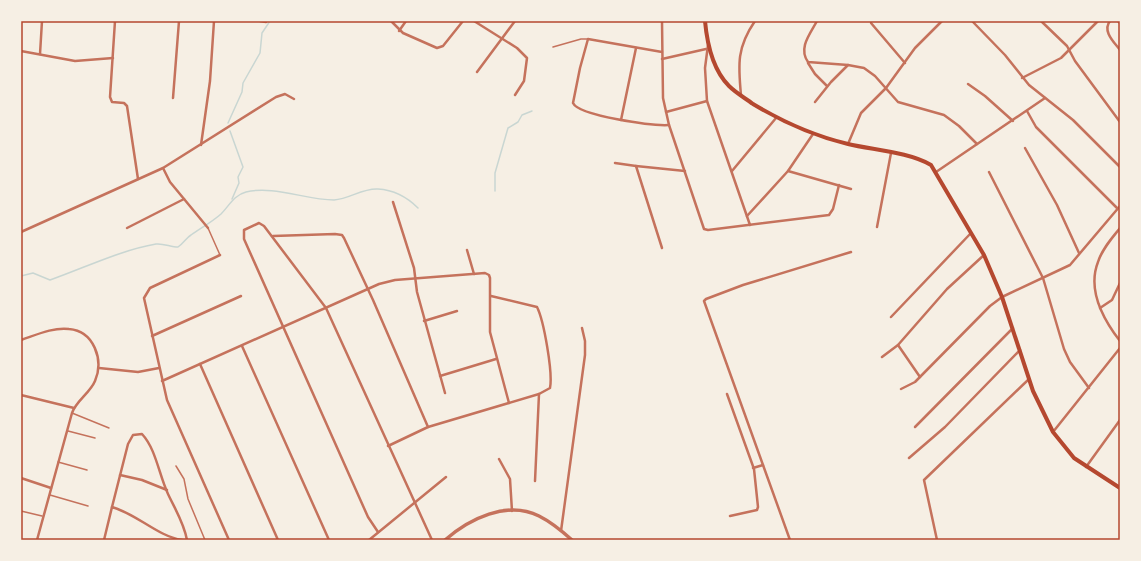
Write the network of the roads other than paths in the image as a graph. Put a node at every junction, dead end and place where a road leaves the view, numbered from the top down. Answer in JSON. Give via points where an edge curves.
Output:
{"nodes":[{"id":1,"x":42,"y":21,"type":"edge"},
{"id":2,"x":115,"y":21,"type":"edge"},
{"id":3,"x":179,"y":21,"type":"edge"},
{"id":4,"x":214,"y":21,"type":"edge"},
{"id":5,"x":260,"y":21,"type":"edge"},
{"id":6,"x":267,"y":21,"type":"edge"},
{"id":7,"x":391,"y":21,"type":"edge"},
{"id":8,"x":406,"y":21,"type":"edge"},
{"id":9,"x":463,"y":21,"type":"edge"},
{"id":10,"x":474,"y":21,"type":"edge"},
{"id":11,"x":515,"y":21,"type":"edge"},
{"id":12,"x":662,"y":21,"type":"edge"},
{"id":13,"x":705,"y":21,"type":"edge"},
{"id":14,"x":754,"y":21,"type":"edge"},
{"id":15,"x":817,"y":21,"type":"edge"},
{"id":16,"x":942,"y":21,"type":"edge"},
{"id":17,"x":972,"y":21,"type":"edge"},
{"id":18,"x":1041,"y":21,"type":"edge"},
{"id":19,"x":1098,"y":21,"type":"edge"},
{"id":20,"x":1110,"y":21,"type":"edge"},
{"id":21,"x":871,"y":23,"type":"dead end"},
{"id":22,"x":399,"y":30,"type":"junction"},
{"id":23,"x":503,"y":38,"type":"junction"},
{"id":24,"x":588,"y":39,"type":"junction"},
{"id":25,"x":709,"y":44,"type":"junction"},
{"id":26,"x":553,"y":47,"type":"dead end"},
{"id":27,"x":636,"y":48,"type":"junction"},
{"id":28,"x":706,"y":49,"type":"junction"},
{"id":29,"x":1069,"y":50,"type":"junction"},
{"id":30,"x":1120,"y":50,"type":"edge"},
{"id":31,"x":21,"y":51,"type":"edge"},
{"id":32,"x":662,"y":52,"type":"junction"},
{"id":33,"x":40,"y":55,"type":"junction"},
{"id":34,"x":113,"y":58,"type":"junction"},
{"id":35,"x":662,"y":59,"type":"junction"},
{"id":36,"x":808,"y":62,"type":"junction"},
{"id":37,"x":905,"y":63,"type":"junction"},
{"id":38,"x":848,"y":65,"type":"junction"},
{"id":39,"x":478,"y":72,"type":"dead end"},
{"id":40,"x":1022,"y":78,"type":"junction"},
{"id":41,"x":968,"y":84,"type":"dead end"},
{"id":42,"x":827,"y":86,"type":"junction"},
{"id":43,"x":886,"y":88,"type":"junction"},
{"id":44,"x":515,"y":95,"type":"dead end"},
{"id":45,"x":741,"y":96,"type":"junction"},
{"id":46,"x":173,"y":98,"type":"dead end"},
{"id":47,"x":1046,"y":98,"type":"junction"},
{"id":48,"x":294,"y":99,"type":"dead end"},
{"id":49,"x":707,"y":101,"type":"junction"},
{"id":50,"x":815,"y":102,"type":"dead end"},
{"id":51,"x":1027,"y":111,"type":"junction"},
{"id":52,"x":666,"y":112,"type":"junction"},
{"id":53,"x":776,"y":118,"type":"junction"},
{"id":54,"x":620,"y":120,"type":"junction"},
{"id":55,"x":1013,"y":121,"type":"junction"},
{"id":56,"x":1120,"y":122,"type":"edge"},
{"id":57,"x":669,"y":125,"type":"junction"},
{"id":58,"x":813,"y":134,"type":"junction"},
{"id":59,"x":848,"y":144,"type":"junction"},
{"id":60,"x":977,"y":144,"type":"junction"},
{"id":61,"x":202,"y":145,"type":"junction"},
{"id":62,"x":1025,"y":148,"type":"dead end"},
{"id":63,"x":891,"y":153,"type":"junction"},
{"id":64,"x":615,"y":163,"type":"dead end"},
{"id":65,"x":636,"y":166,"type":"junction"},
{"id":66,"x":1120,"y":167,"type":"edge"},
{"id":67,"x":163,"y":168,"type":"junction"},
{"id":68,"x":685,"y":171,"type":"junction"},
{"id":69,"x":732,"y":171,"type":"junction"},
{"id":70,"x":788,"y":171,"type":"junction"},
{"id":71,"x":936,"y":172,"type":"junction"},
{"id":72,"x":988,"y":172,"type":"dead end"},
{"id":73,"x":138,"y":179,"type":"junction"},
{"id":74,"x":839,"y":186,"type":"junction"},
{"id":75,"x":851,"y":189,"type":"dead end"},
{"id":76,"x":184,"y":199,"type":"junction"},
{"id":77,"x":393,"y":202,"type":"dead end"},
{"id":78,"x":1119,"y":207,"type":"edge"},
{"id":79,"x":747,"y":216,"type":"junction"},
{"id":80,"x":750,"y":225,"type":"junction"},
{"id":81,"x":877,"y":227,"type":"dead end"},
{"id":82,"x":127,"y":228,"type":"dead end"},
{"id":83,"x":208,"y":228,"type":"joint"},
{"id":84,"x":1120,"y":228,"type":"edge"},
{"id":85,"x":21,"y":232,"type":"edge"},
{"id":86,"x":971,"y":233,"type":"junction"},
{"id":87,"x":273,"y":236,"type":"junction"},
{"id":88,"x":662,"y":248,"type":"dead end"},
{"id":89,"x":467,"y":250,"type":"dead end"},
{"id":90,"x":851,"y":252,"type":"dead end"},
{"id":91,"x":1079,"y":253,"type":"junction"},
{"id":92,"x":220,"y":255,"type":"joint"},
{"id":93,"x":984,"y":255,"type":"junction"},
{"id":94,"x":474,"y":274,"type":"junction"},
{"id":95,"x":1043,"y":278,"type":"junction"},
{"id":96,"x":414,"y":279,"type":"junction"},
{"id":97,"x":1120,"y":283,"type":"edge"},
{"id":98,"x":368,"y":289,"type":"junction"},
{"id":99,"x":241,"y":296,"type":"dead end"},
{"id":100,"x":491,"y":296,"type":"junction"},
{"id":101,"x":1002,"y":296,"type":"junction"},
{"id":102,"x":326,"y":308,"type":"junction"},
{"id":103,"x":1100,"y":308,"type":"junction"},
{"id":104,"x":457,"y":311,"type":"dead end"},
{"id":105,"x":891,"y":317,"type":"dead end"},
{"id":106,"x":424,"y":321,"type":"junction"},
{"id":107,"x":284,"y":327,"type":"junction"},
{"id":108,"x":582,"y":328,"type":"dead end"},
{"id":109,"x":1013,"y":328,"type":"junction"},
{"id":110,"x":152,"y":336,"type":"junction"},
{"id":111,"x":21,"y":340,"type":"edge"},
{"id":112,"x":1120,"y":341,"type":"edge"},
{"id":113,"x":898,"y":345,"type":"junction"},
{"id":114,"x":242,"y":346,"type":"junction"},
{"id":115,"x":1120,"y":348,"type":"edge"},
{"id":116,"x":1020,"y":350,"type":"junction"},
{"id":117,"x":882,"y":357,"type":"dead end"},
{"id":118,"x":496,"y":359,"type":"junction"},
{"id":119,"x":200,"y":364,"type":"junction"},
{"id":120,"x":99,"y":368,"type":"junction"},
{"id":121,"x":160,"y":368,"type":"junction"},
{"id":122,"x":440,"y":376,"type":"junction"},
{"id":123,"x":920,"y":377,"type":"junction"},
{"id":124,"x":1029,"y":378,"type":"junction"},
{"id":125,"x":162,"y":381,"type":"junction"},
{"id":126,"x":1089,"y":388,"type":"junction"},
{"id":127,"x":901,"y":390,"type":"dead end"},
{"id":128,"x":445,"y":393,"type":"dead end"},
{"id":129,"x":21,"y":394,"type":"edge"},
{"id":130,"x":539,"y":394,"type":"junction"},
{"id":131,"x":727,"y":394,"type":"dead end"},
{"id":132,"x":509,"y":403,"type":"junction"},
{"id":133,"x":74,"y":408,"type":"junction"},
{"id":134,"x":72,"y":413,"type":"junction"},
{"id":135,"x":1120,"y":420,"type":"edge"},
{"id":136,"x":428,"y":427,"type":"junction"},
{"id":137,"x":915,"y":427,"type":"dead end"},
{"id":138,"x":109,"y":428,"type":"dead end"},
{"id":139,"x":66,"y":431,"type":"junction"},
{"id":140,"x":1053,"y":432,"type":"junction"},
{"id":141,"x":95,"y":438,"type":"dead end"},
{"id":142,"x":388,"y":446,"type":"junction"},
{"id":143,"x":909,"y":458,"type":"dead end"},
{"id":144,"x":499,"y":459,"type":"dead end"},
{"id":145,"x":58,"y":462,"type":"junction"},
{"id":146,"x":764,"y":465,"type":"junction"},
{"id":147,"x":176,"y":466,"type":"dead end"},
{"id":148,"x":1086,"y":467,"type":"junction"},
{"id":149,"x":754,"y":468,"type":"junction"},
{"id":150,"x":87,"y":470,"type":"dead end"},
{"id":151,"x":120,"y":475,"type":"junction"},
{"id":152,"x":446,"y":477,"type":"dead end"},
{"id":153,"x":21,"y":478,"type":"edge"},
{"id":154,"x":535,"y":481,"type":"dead end"},
{"id":155,"x":51,"y":488,"type":"junction"},
{"id":156,"x":1120,"y":488,"type":"edge"},
{"id":157,"x":166,"y":490,"type":"junction"},
{"id":158,"x":50,"y":495,"type":"junction"},
{"id":159,"x":414,"y":502,"type":"junction"},
{"id":160,"x":88,"y":506,"type":"dead end"},
{"id":161,"x":112,"y":507,"type":"junction"},
{"id":162,"x":21,"y":511,"type":"edge"},
{"id":163,"x":512,"y":511,"type":"junction"},
{"id":164,"x":730,"y":516,"type":"dead end"},
{"id":165,"x":43,"y":517,"type":"junction"},
{"id":166,"x":561,"y":531,"type":"junction"},
{"id":167,"x":378,"y":532,"type":"junction"},
{"id":168,"x":37,"y":540,"type":"edge"},
{"id":169,"x":104,"y":540,"type":"edge"},
{"id":170,"x":182,"y":540,"type":"edge"},
{"id":171,"x":187,"y":540,"type":"edge"},
{"id":172,"x":205,"y":540,"type":"edge"},
{"id":173,"x":229,"y":540,"type":"edge"},
{"id":174,"x":278,"y":540,"type":"edge"},
{"id":175,"x":329,"y":540,"type":"edge"},
{"id":176,"x":369,"y":540,"type":"edge"},
{"id":177,"x":432,"y":540,"type":"edge"},
{"id":178,"x":445,"y":540,"type":"edge"},
{"id":179,"x":572,"y":540,"type":"edge"},
{"id":180,"x":790,"y":540,"type":"edge"},
{"id":181,"x":937,"y":540,"type":"edge"}],
"edges":[{"from":1,"to":33,"type":"street"},
{"from":2,"to":34,"type":"street"},
{"from":3,"to":46,"type":"street"},
{"from":4,"to":61,"type":"street"},
{"from":5,"to":6,"type":"street"},
{"from":7,"to":22,"type":"street"},
{"from":8,"to":22,"type":"street"},
{"from":9,"to":22,"type":"street","via":[[440,47],[434,47]]},
{"from":10,"to":23,"type":"street"},
{"from":11,"to":23,"type":"street"},
{"from":12,"to":32,"type":"street"},
{"from":13,"to":25,"type":"main road"},
{"from":14,"to":45,"type":"street","via":[[739,56]]},
{"from":15,"to":36,"type":"street","via":[[803,48],[804,57]]},
{"from":16,"to":37,"type":"street","via":[[925,37]]},
{"from":17,"to":40,"type":"street","via":[[1005,55]]},
{"from":18,"to":29,"type":"street"},
{"from":19,"to":29,"type":"street"},
{"from":20,"to":30,"type":"street","via":[[1107,29],[1109,35]]},
{"from":21,"to":37,"type":"street"},
{"from":23,"to":39,"type":"street"},
{"from":23,"to":44,"type":"street","via":[[527,58],[524,81]]},
{"from":24,"to":26,"type":"lane"},
{"from":24,"to":27,"type":"street"},
{"from":24,"to":54,"type":"street","via":[[574,106],[582,112]]},
{"from":25,"to":28,"type":"street"},
{"from":25,"to":45,"type":"main road","via":[[720,73],[728,86]]},
{"from":27,"to":32,"type":"street"},
{"from":27,"to":54,"type":"street"},
{"from":28,"to":35,"type":"street"},
{"from":28,"to":49,"type":"street"},
{"from":29,"to":40,"type":"street","via":[[1061,58]]},
{"from":29,"to":56,"type":"street"},
{"from":31,"to":33,"type":"street"},
{"from":32,"to":35,"type":"street"},
{"from":33,"to":34,"type":"street","via":[[75,60]]},
{"from":34,"to":73,"type":"street","via":[[111,100],[127,106]]},
{"from":35,"to":52,"type":"street"},
{"from":36,"to":38,"type":"street"},
{"from":36,"to":42,"type":"street"},
{"from":37,"to":43,"type":"street"},
{"from":38,"to":42,"type":"street"},
{"from":38,"to":43,"type":"street","via":[[871,72]]},
{"from":40,"to":47,"type":"street"},
{"from":41,"to":55,"type":"street"},
{"from":42,"to":50,"type":"street"},
{"from":43,"to":59,"type":"street","via":[[861,113]]},
{"from":43,"to":60,"type":"street","via":[[901,103],[952,119]]},
{"from":45,"to":53,"type":"main road"},
{"from":47,"to":51,"type":"street"},
{"from":47,"to":66,"type":"street","via":[[1073,120]]},
{"from":48,"to":61,"type":"street","via":[[284,94],[276,97]]},
{"from":49,"to":52,"type":"street"},
{"from":49,"to":69,"type":"street"},
{"from":51,"to":55,"type":"street"},
{"from":51,"to":78,"type":"street","via":[[1036,127]]},
{"from":52,"to":57,"type":"street"},
{"from":53,"to":58,"type":"main road"},
{"from":53,"to":69,"type":"street"},
{"from":54,"to":57,"type":"street"},
{"from":55,"to":60,"type":"street"},
{"from":57,"to":68,"type":"street"},
{"from":58,"to":59,"type":"main road"},
{"from":58,"to":70,"type":"street"},
{"from":59,"to":63,"type":"main road"},
{"from":60,"to":71,"type":"street"},
{"from":61,"to":67,"type":"street"},
{"from":62,"to":91,"type":"street","via":[[1057,205]]},
{"from":63,"to":71,"type":"main road","via":[[925,162]]},
{"from":63,"to":81,"type":"street"},
{"from":64,"to":65,"type":"street"},
{"from":65,"to":68,"type":"street"},
{"from":65,"to":88,"type":"street"},
{"from":67,"to":73,"type":"street"},
{"from":67,"to":76,"type":"street","via":[[170,182]]},
{"from":68,"to":80,"type":"street","via":[[705,230]]},
{"from":69,"to":79,"type":"street"},
{"from":70,"to":74,"type":"street"},
{"from":70,"to":79,"type":"street"},
{"from":71,"to":86,"type":"main road"},
{"from":72,"to":95,"type":"street"},
{"from":73,"to":85,"type":"street"},
{"from":74,"to":75,"type":"street"},
{"from":74,"to":80,"type":"street","via":[[829,215]]},
{"from":76,"to":82,"type":"street"},
{"from":76,"to":83,"type":"street"},
{"from":77,"to":96,"type":"street","via":[[414,268]]},
{"from":78,"to":91,"type":"street"},
{"from":79,"to":80,"type":"street"},
{"from":83,"to":92,"type":"lane"},
{"from":84,"to":103,"type":"street","via":[[1098,262],[1096,291]]},
{"from":86,"to":93,"type":"main road"},
{"from":86,"to":105,"type":"street"},
{"from":87,"to":98,"type":"street","via":[[342,235]]},
{"from":87,"to":102,"type":"street"},
{"from":87,"to":107,"type":"street","via":[[259,223],[251,225],[243,232]]},
{"from":89,"to":94,"type":"street"},
{"from":90,"to":146,"type":"street","via":[[743,285],[705,300]]},
{"from":91,"to":95,"type":"street","via":[[1070,265]]},
{"from":92,"to":110,"type":"street","via":[[146,291],[144,302]]},
{"from":93,"to":101,"type":"main road"},
{"from":93,"to":113,"type":"street","via":[[947,289]]},
{"from":94,"to":96,"type":"street"},
{"from":94,"to":100,"type":"street","via":[[489,274]]},
{"from":95,"to":101,"type":"street"},
{"from":95,"to":126,"type":"street","via":[[1064,349]]},
{"from":96,"to":98,"type":"street","via":[[389,281]]},
{"from":96,"to":106,"type":"street"},
{"from":97,"to":103,"type":"street","via":[[1112,300]]},
{"from":98,"to":102,"type":"street"},
{"from":98,"to":136,"type":"street"},
{"from":99,"to":110,"type":"street"},
{"from":100,"to":118,"type":"street","via":[[489,326]]},
{"from":100,"to":130,"type":"street","via":[[536,306],[539,310],[551,385],[549,390]]},
{"from":101,"to":109,"type":"main road"},
{"from":101,"to":123,"type":"street"},
{"from":102,"to":107,"type":"street"},
{"from":102,"to":142,"type":"street"},
{"from":103,"to":112,"type":"street"},
{"from":104,"to":106,"type":"street"},
{"from":106,"to":122,"type":"street"},
{"from":107,"to":114,"type":"street"},
{"from":107,"to":167,"type":"street","via":[[368,517]]},
{"from":108,"to":166,"type":"street","via":[[585,355]]},
{"from":109,"to":116,"type":"main road"},
{"from":109,"to":137,"type":"street"},
{"from":110,"to":121,"type":"street"},
{"from":111,"to":120,"type":"street","via":[[54,330],[75,330],[83,334],[94,346]]},
{"from":113,"to":117,"type":"street"},
{"from":113,"to":123,"type":"street"},
{"from":114,"to":119,"type":"street"},
{"from":114,"to":175,"type":"street"},
{"from":115,"to":126,"type":"street"},
{"from":116,"to":124,"type":"main road"},
{"from":116,"to":143,"type":"street","via":[[945,427]]},
{"from":118,"to":122,"type":"street"},
{"from":118,"to":132,"type":"street"},
{"from":119,"to":125,"type":"street"},
{"from":119,"to":174,"type":"street"},
{"from":120,"to":121,"type":"street","via":[[138,372]]},
{"from":120,"to":133,"type":"street","via":[[95,382]]},
{"from":121,"to":125,"type":"street"},
{"from":122,"to":128,"type":"street"},
{"from":123,"to":127,"type":"street"},
{"from":124,"to":140,"type":"main road"},
{"from":124,"to":181,"type":"street","via":[[924,480]]},
{"from":125,"to":173,"type":"street","via":[[171,410]]},
{"from":126,"to":140,"type":"street"},
{"from":129,"to":133,"type":"street"},
{"from":130,"to":132,"type":"street"},
{"from":130,"to":154,"type":"street"},
{"from":131,"to":149,"type":"street"},
{"from":132,"to":136,"type":"street"},
{"from":133,"to":134,"type":"street"},
{"from":134,"to":138,"type":"lane"},
{"from":134,"to":139,"type":"street"},
{"from":135,"to":148,"type":"street"},
{"from":136,"to":142,"type":"street"},
{"from":139,"to":141,"type":"lane"},
{"from":139,"to":145,"type":"street"},
{"from":140,"to":148,"type":"main road","via":[[1074,458]]},
{"from":142,"to":159,"type":"street"},
{"from":144,"to":163,"type":"street","via":[[510,478]]},
{"from":145,"to":150,"type":"lane"},
{"from":145,"to":155,"type":"street"},
{"from":146,"to":149,"type":"street"},
{"from":146,"to":180,"type":"street"},
{"from":147,"to":172,"type":"lane","via":[[184,479],[188,499]]},
{"from":148,"to":156,"type":"main road"},
{"from":149,"to":164,"type":"street","via":[[757,510]]},
{"from":151,"to":157,"type":"street","via":[[142,480]]},
{"from":151,"to":157,"type":"street","via":[[130,438],[142,434],[149,445]]},
{"from":151,"to":161,"type":"street"},
{"from":152,"to":159,"type":"street"},
{"from":153,"to":155,"type":"street"},
{"from":155,"to":158,"type":"street"},
{"from":157,"to":171,"type":"street","via":[[180,516]]},
{"from":158,"to":160,"type":"lane"},
{"from":158,"to":165,"type":"street"},
{"from":159,"to":167,"type":"street"},
{"from":159,"to":177,"type":"street"},
{"from":161,"to":169,"type":"street"},
{"from":161,"to":170,"type":"street","via":[[172,538]]},
{"from":162,"to":165,"type":"lane"},
{"from":163,"to":166,"type":"street","via":[[538,515]]},
{"from":163,"to":178,"type":"street","via":[[481,517],[461,527]]},
{"from":165,"to":168,"type":"street"},
{"from":166,"to":179,"type":"street"},
{"from":167,"to":176,"type":"street"}]}
